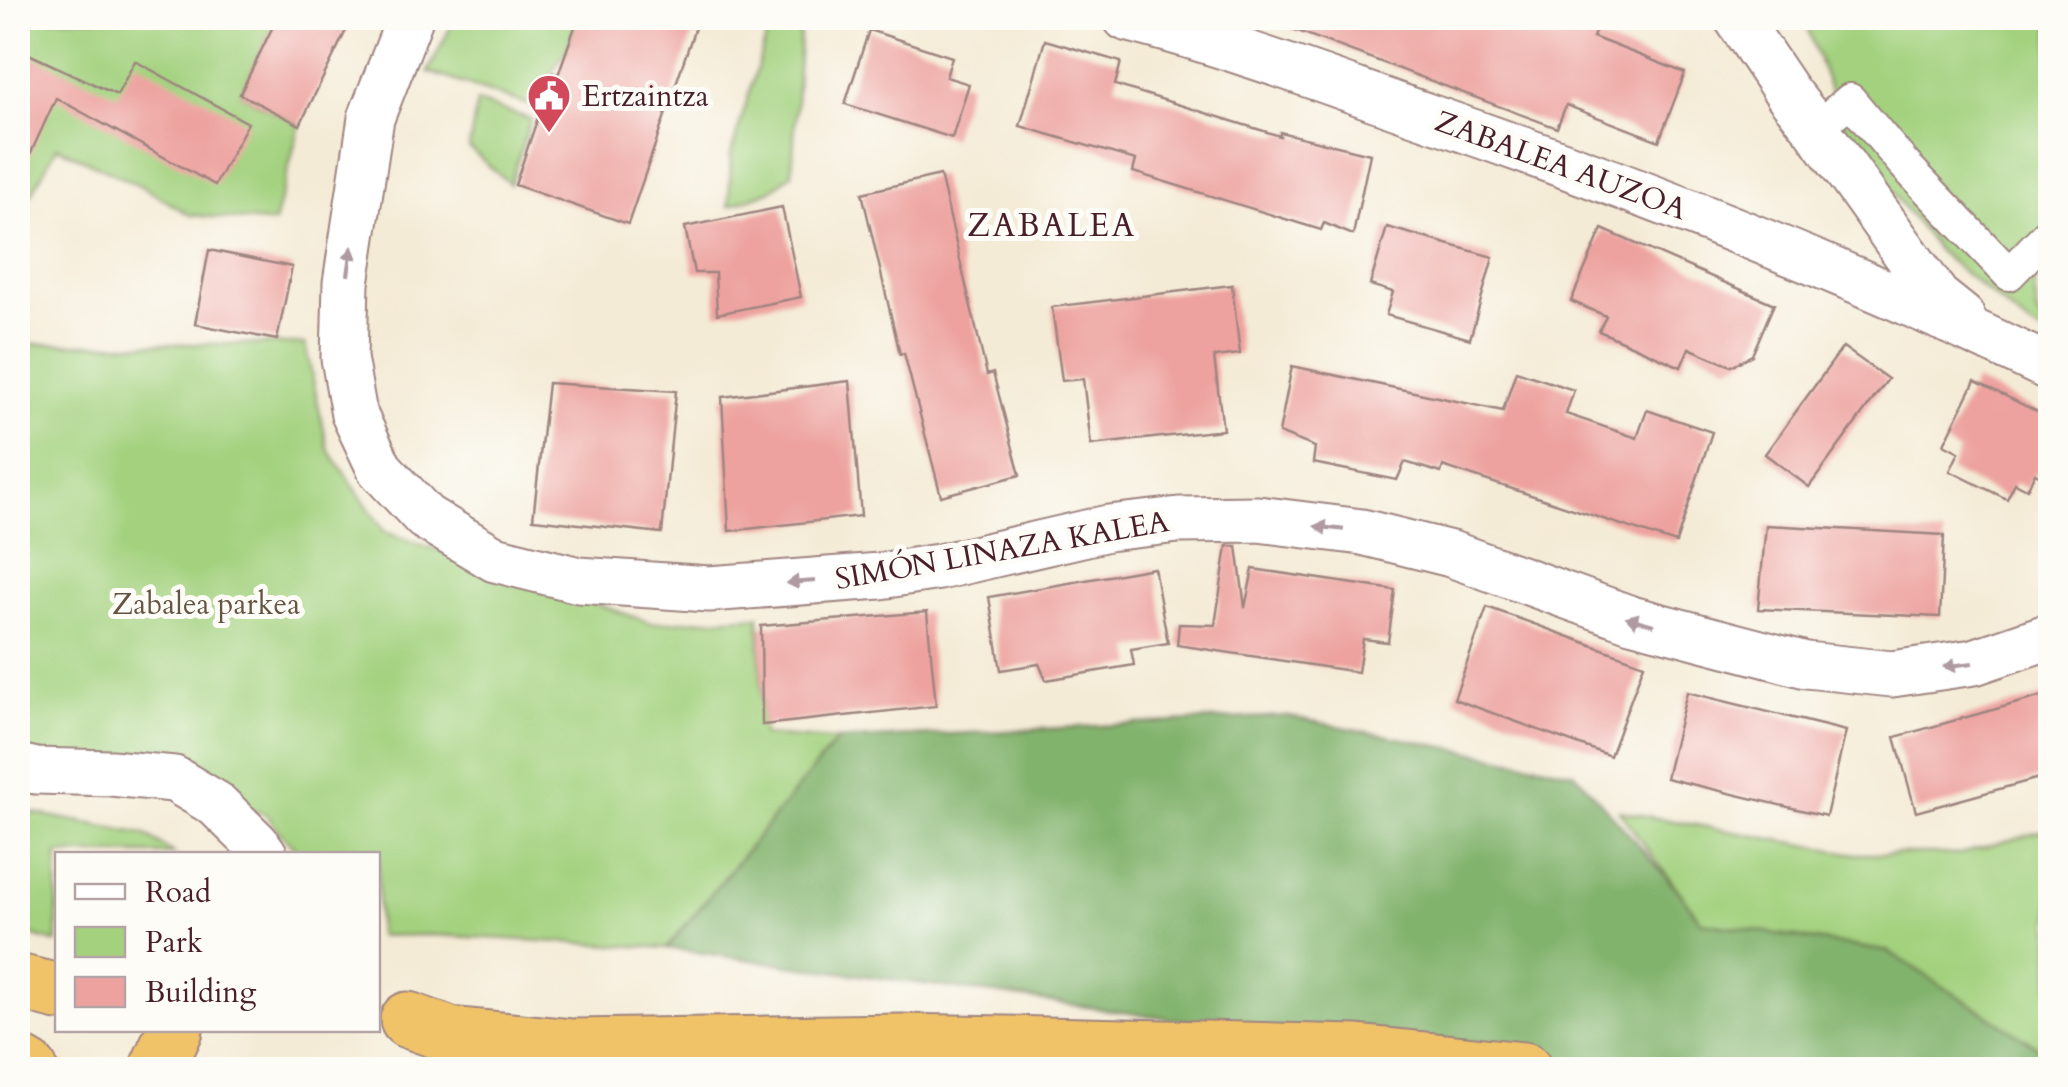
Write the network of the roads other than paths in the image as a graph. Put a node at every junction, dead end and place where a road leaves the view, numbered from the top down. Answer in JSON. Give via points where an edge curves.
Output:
{"nodes":[{"id":1,"x":410,"y":18,"type":"edge"},
{"id":2,"x":1126,"y":18,"type":"edge"},
{"id":3,"x":1737,"y":18,"type":"edge"},
{"id":4,"x":1816,"y":128,"type":"junction"},
{"id":5,"x":2050,"y":232,"type":"edge"},
{"id":6,"x":1986,"y":337,"type":"junction"},
{"id":7,"x":2050,"y":368,"type":"edge"},
{"id":8,"x":2050,"y":636,"type":"edge"},
{"id":9,"x":18,"y":767,"type":"edge"},
{"id":10,"x":174,"y":780,"type":"junction"},
{"id":11,"x":234,"y":852,"type":"edge"},
{"id":12,"x":263,"y":852,"type":"edge"},
{"id":13,"x":18,"y":982,"type":"edge"},
{"id":14,"x":55,"y":991,"type":"edge"},
{"id":15,"x":393,"y":1006,"type":"edge"},
{"id":16,"x":174,"y":1032,"type":"edge"},
{"id":17,"x":18,"y":1064,"type":"edge"},
{"id":18,"x":30,"y":1070,"type":"edge"},
{"id":19,"x":157,"y":1070,"type":"edge"},
{"id":20,"x":431,"y":1070,"type":"edge"},
{"id":21,"x":1524,"y":1070,"type":"edge"}],
"edges":[{"from":8,"to":1,"type":"street","name":"SIMÓN LINAZA KALEA","one_way":true,"via":[[1974,662],[1892,674],[1806,665],[1631,619],[1451,554],[1362,532],[1258,519],[1108,528],[880,576],[709,589],[578,580],[495,559],[425,516],[380,469],[354,414],[344,358],[346,283],[371,118]]},
{"from":2,"to":6,"type":"street","name":"ZABALEA AUZOA","via":[[1566,164]]},
{"from":3,"to":4,"type":"street"},
{"from":4,"to":5,"type":"street","via":[[1850,100],[2009,274]]},
{"from":4,"to":6,"type":"street","via":[[1938,297]]},
{"from":6,"to":7,"type":"street"},
{"from":9,"to":10,"type":"street"},
{"from":10,"to":11,"type":"street"},
{"from":10,"to":12,"type":"street","via":[[216,804]]},
{"from":13,"to":14,"type":"highway"},
{"from":15,"to":20,"type":"highway"},
{"from":15,"to":21,"type":"highway","via":[[450,1034],[573,1047],[1007,1044],[1357,1053]]},
{"from":16,"to":19,"type":"highway"},
{"from":17,"to":18,"type":"highway"}]}
